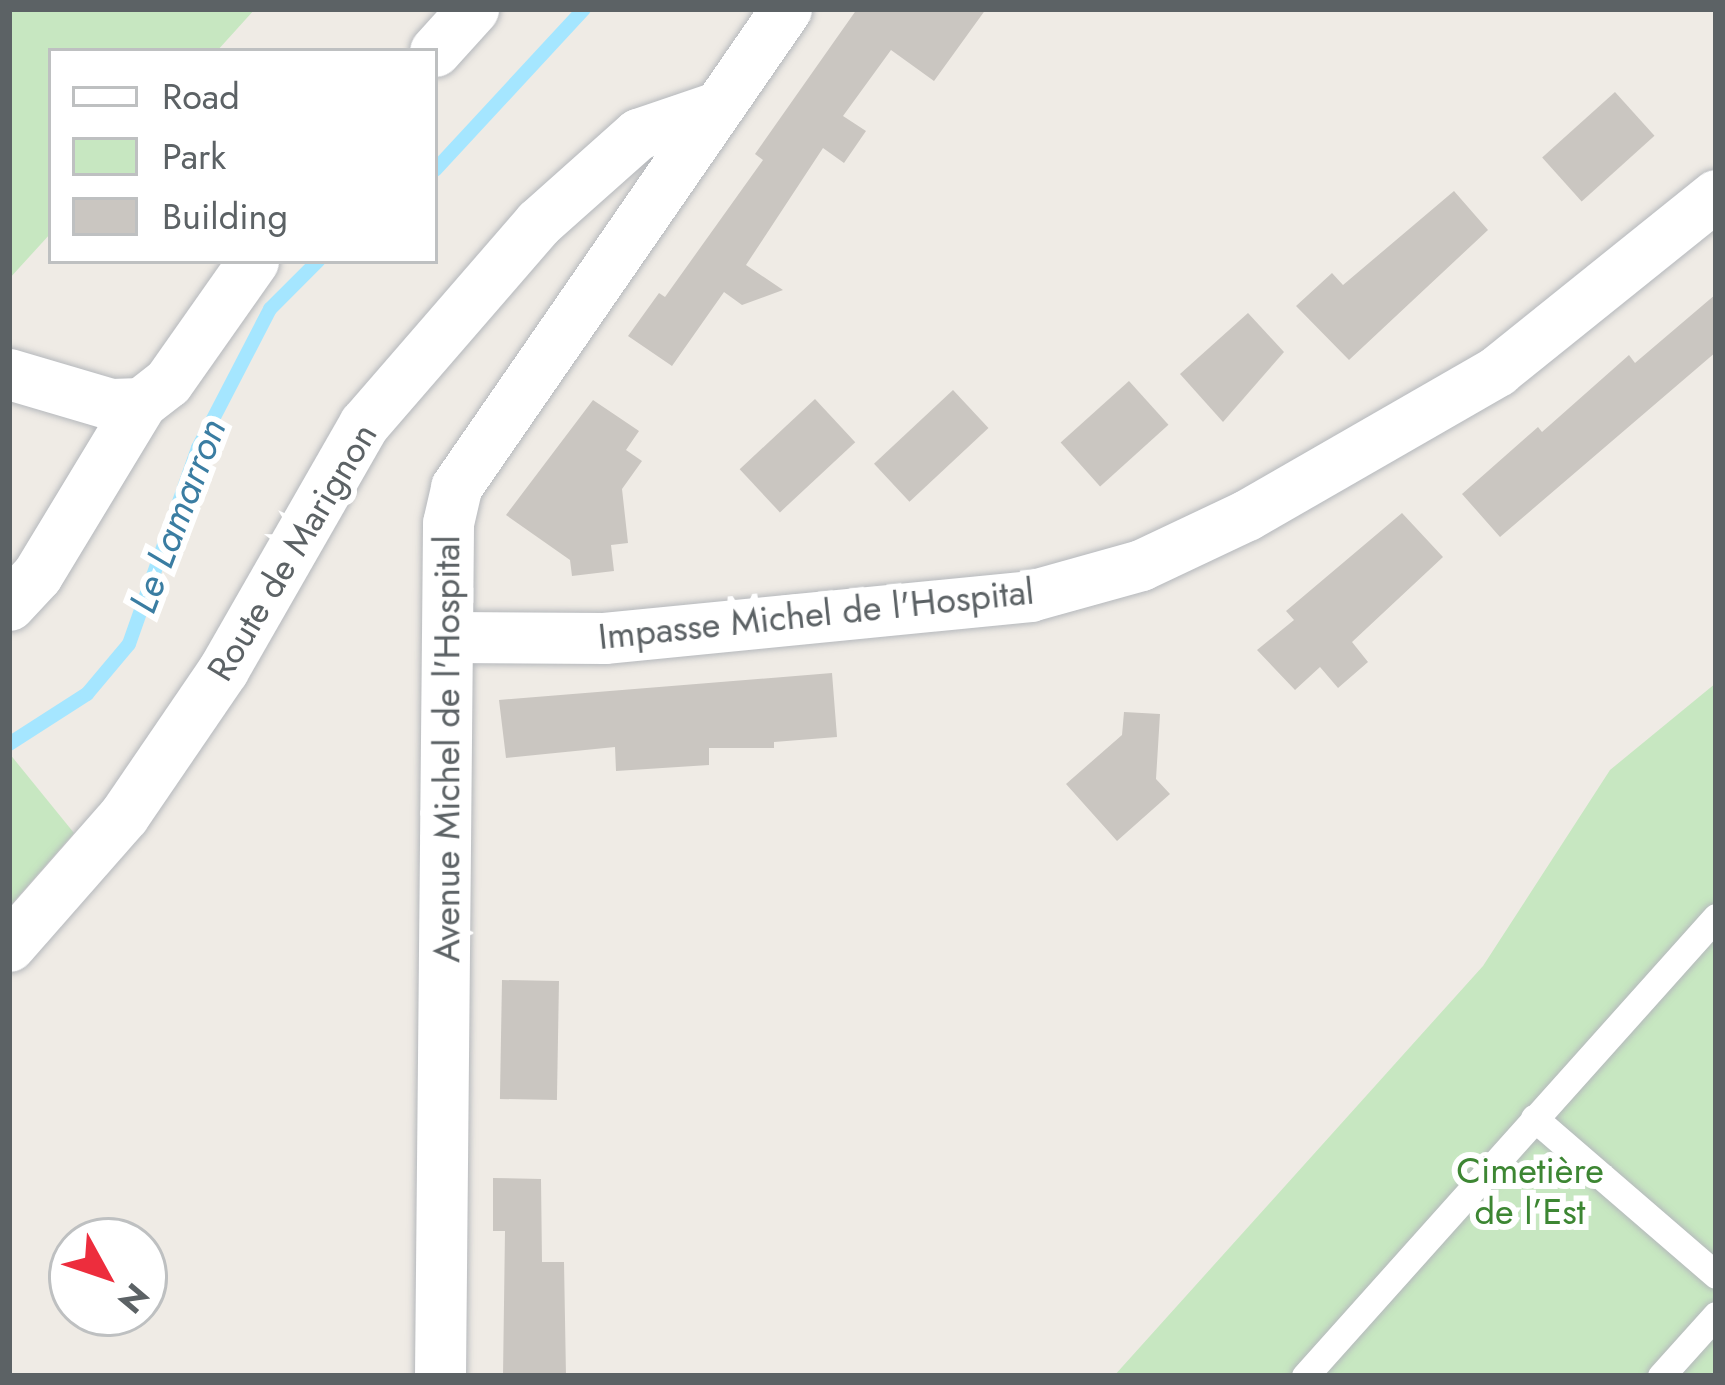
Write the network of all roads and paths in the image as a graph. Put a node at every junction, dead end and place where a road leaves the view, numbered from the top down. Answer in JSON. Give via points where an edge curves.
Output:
{"nodes":[{"id":1,"x":473,"y":9,"type":"edge"},
{"id":2,"x":786,"y":9,"type":"edge"},
{"id":3,"x":438,"y":48,"type":"edge"},
{"id":4,"x":718,"y":107,"type":"junction"},
{"id":5,"x":1716,"y":195,"type":"edge"},
{"id":6,"x":251,"y":264,"type":"edge"},
{"id":7,"x":9,"y":374,"type":"edge"},
{"id":8,"x":141,"y":404,"type":"junction"},
{"id":9,"x":9,"y":605,"type":"edge"},
{"id":10,"x":450,"y":637,"type":"junction"},
{"id":11,"x":1716,"y":917,"type":"edge"},
{"id":12,"x":9,"y":946,"type":"edge"},
{"id":13,"x":1534,"y":1118,"type":"junction"},
{"id":14,"x":1716,"y":1275,"type":"edge"},
{"id":15,"x":1716,"y":1315,"type":"edge"},
{"id":16,"x":440,"y":1376,"type":"edge"},
{"id":17,"x":1305,"y":1376,"type":"edge"},
{"id":18,"x":1661,"y":1376,"type":"edge"}],
"edges":[{"from":1,"to":3,"type":"street"},
{"from":2,"to":4,"type":"street","name":"Avenue Michel de l'Hospital"},
{"from":4,"to":10,"type":"street","name":"Avenue Michel de l'Hospital","via":[[456,487],[448,523]]},
{"from":4,"to":12,"type":"street","name":"Route de Marignon","via":[[638,134],[538,223],[364,424],[211,688],[124,814]]},
{"from":5,"to":10,"type":"street","name":"Impasse Michel de l'Hospital","via":[[1497,371],[1141,566],[1030,596],[604,638]]},
{"from":6,"to":8,"type":"street","via":[[168,382]]},
{"from":7,"to":8,"type":"street","via":[[111,404]]},
{"from":8,"to":9,"type":"street","via":[[37,575]]},
{"from":10,"to":16,"type":"street","name":"Avenue Michel de l'Hospital"},
{"from":11,"to":13,"type":"lane"},
{"from":13,"to":14,"type":"lane"},
{"from":13,"to":17,"type":"lane"},
{"from":15,"to":18,"type":"lane"}]}
